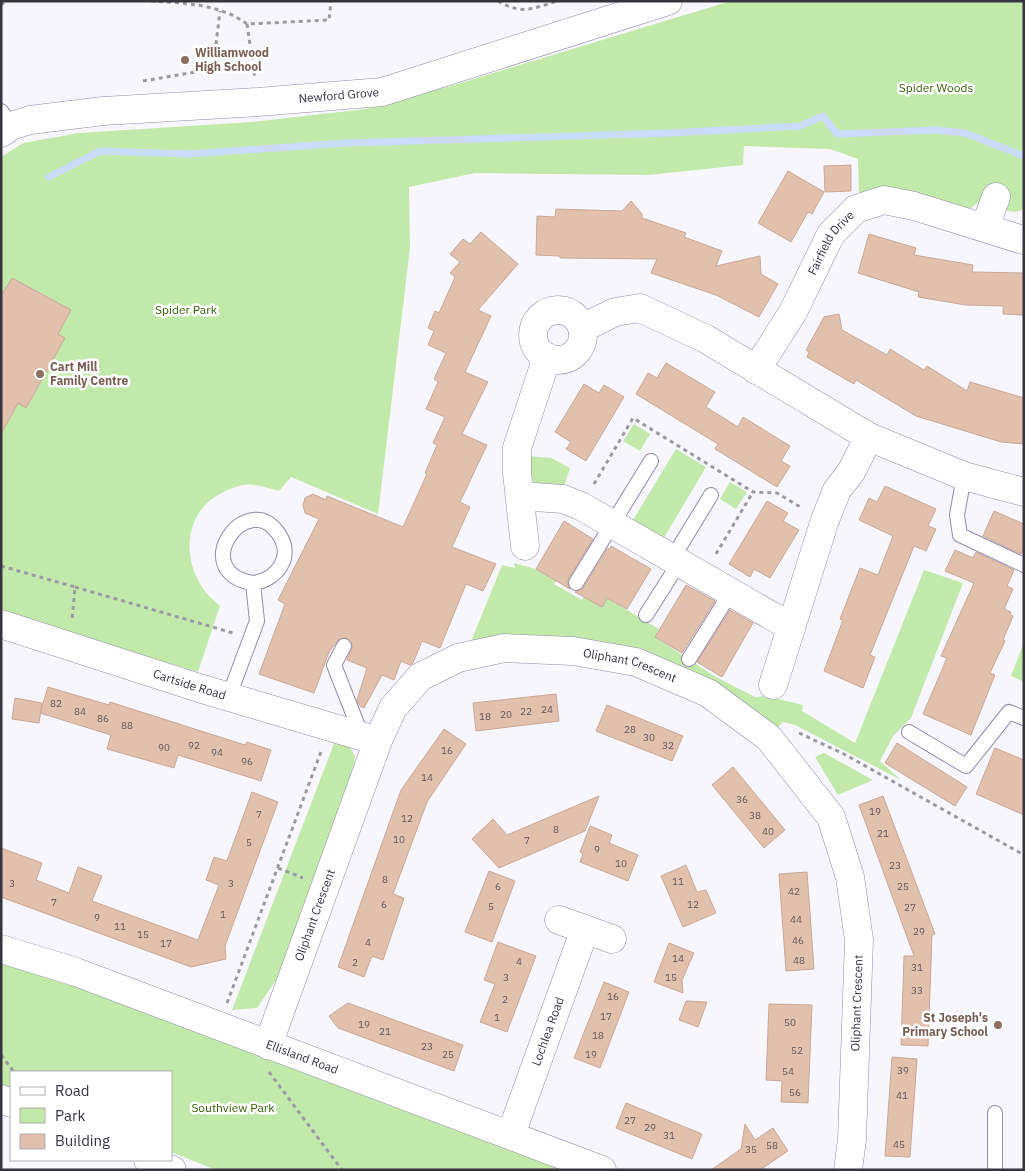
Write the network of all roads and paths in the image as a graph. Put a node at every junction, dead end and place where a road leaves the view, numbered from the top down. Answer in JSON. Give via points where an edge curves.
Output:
{"nodes":[{"id":1,"x":6,"y":1,"type":"edge"},
{"id":2,"x":151,"y":1,"type":"edge"},
{"id":3,"x":331,"y":1,"type":"edge"},
{"id":4,"x":498,"y":1,"type":"edge"},
{"id":5,"x":557,"y":1,"type":"edge"},
{"id":6,"x":668,"y":1,"type":"edge"},
{"id":7,"x":1,"y":5,"type":"edge"},
{"id":8,"x":220,"y":11,"type":"junction"},
{"id":9,"x":247,"y":24,"type":"junction"},
{"id":10,"x":137,"y":82,"type":"dead end"},
{"id":11,"x":258,"y":102,"type":"junction"},
{"id":12,"x":4,"y":123,"type":"edge"},
{"id":13,"x":996,"y":197,"type":"dead end"},
{"id":14,"x":985,"y":227,"type":"junction"},
{"id":15,"x":1023,"y":240,"type":"edge"},
{"id":16,"x":583,"y":328,"type":"junction"},
{"id":17,"x":547,"y":357,"type":"junction"},
{"id":18,"x":756,"y":370,"type":"junction"},
{"id":19,"x":869,"y":437,"type":"junction"},
{"id":20,"x":651,"y":461,"type":"dead end"},
{"id":21,"x":964,"y":476,"type":"junction"},
{"id":22,"x":753,"y":492,"type":"junction"},
{"id":23,"x":1024,"y":492,"type":"edge"},
{"id":24,"x":711,"y":495,"type":"dead end"},
{"id":25,"x":520,"y":496,"type":"junction"},
{"id":26,"x":581,"y":506,"type":"junction"},
{"id":27,"x":825,"y":520,"type":"junction"},
{"id":28,"x":613,"y":524,"type":"junction"},
{"id":29,"x":526,"y":546,"type":"dead end"},
{"id":30,"x":675,"y":560,"type":"junction"},
{"id":31,"x":1024,"y":565,"type":"edge"},
{"id":32,"x":1,"y":566,"type":"edge"},
{"id":33,"x":704,"y":576,"type":"junction"},
{"id":34,"x":252,"y":583,"type":"junction"},
{"id":35,"x":576,"y":583,"type":"dead end"},
{"id":36,"x":75,"y":587,"type":"junction"},
{"id":37,"x":731,"y":592,"type":"junction"},
{"id":38,"x":646,"y":615,"type":"dead end"},
{"id":39,"x":1,"y":624,"type":"edge"},
{"id":40,"x":791,"y":627,"type":"junction"},
{"id":41,"x":250,"y":639,"type":"junction"},
{"id":42,"x":69,"y":646,"type":"junction"},
{"id":43,"x":344,"y":646,"type":"dead end"},
{"id":44,"x":689,"y":659,"type":"dead end"},
{"id":45,"x":773,"y":685,"type":"dead end"},
{"id":46,"x":229,"y":696,"type":"junction"},
{"id":47,"x":1024,"y":718,"type":"edge"},
{"id":48,"x":331,"y":725,"type":"junction"},
{"id":49,"x":909,"y":732,"type":"dead end"},
{"id":50,"x":369,"y":737,"type":"junction"},
{"id":51,"x":769,"y":738,"type":"junction"},
{"id":52,"x":1024,"y":855,"type":"edge"},
{"id":53,"x":559,"y":920,"type":"dead end"},
{"id":54,"x":585,"y":929,"type":"junction"},
{"id":55,"x":612,"y":939,"type":"dead end"},
{"id":56,"x":1,"y":949,"type":"edge"},
{"id":57,"x":219,"y":1025,"type":"junction"},
{"id":58,"x":268,"y":1045,"type":"junction"},
{"id":59,"x":1,"y":1055,"type":"edge"},
{"id":60,"x":13,"y":1071,"type":"edge"},
{"id":61,"x":995,"y":1113,"type":"dead end"},
{"id":62,"x":510,"y":1134,"type":"junction"},
{"id":63,"x":150,"y":1161,"type":"edge"},
{"id":64,"x":172,"y":1170,"type":"edge"},
{"id":65,"x":342,"y":1170,"type":"edge"},
{"id":66,"x":602,"y":1170,"type":"edge"},
{"id":67,"x":848,"y":1170,"type":"edge"},
{"id":68,"x":995,"y":1170,"type":"edge"}],
"edges":[{"from":1,"to":7,"type":"path"},
{"from":2,"to":8,"type":"path","via":[[195,4]]},
{"from":3,"to":9,"type":"path","via":[[330,20]]},
{"from":4,"to":5,"type":"path","via":[[524,11]]},
{"from":6,"to":11,"type":"street","name":"Newford Grove","via":[[382,92]]},
{"from":8,"to":9,"type":"path"},
{"from":8,"to":10,"type":"path","via":[[213,69]]},
{"from":9,"to":11,"type":"path"},
{"from":11,"to":12,"type":"street","name":"Newford Grove","via":[[103,110]]},
{"from":13,"to":14,"type":"street"},
{"from":14,"to":15,"type":"street","name":"Fairfield Drive"},
{"from":14,"to":18,"type":"street","name":"Fairfield Drive","via":[[884,200],[856,209],[831,234],[793,312]]},
{"from":16,"to":17,"type":"street","via":[[584,339],[579,350],[564,359]]},
{"from":16,"to":17,"type":"street","via":[[569,311],[558,309],[538,319],[533,340]]},
{"from":16,"to":18,"type":"street","via":[[615,312],[640,308],[706,339]]},
{"from":17,"to":25,"type":"street","via":[[517,448]]},
{"from":18,"to":19,"type":"street"},
{"from":19,"to":21,"type":"street"},
{"from":19,"to":27,"type":"street","via":[[851,472],[837,490]]},
{"from":20,"to":28,"type":"lane"},
{"from":21,"to":23,"type":"street"},
{"from":21,"to":31,"type":"lane","via":[[957,515],[960,535]]},
{"from":22,"to":26,"type":"path","via":[[633,418]]},
{"from":22,"to":27,"type":"path","via":[[777,493]]},
{"from":22,"to":33,"type":"path"},
{"from":24,"to":30,"type":"lane"},
{"from":25,"to":26,"type":"street","via":[[562,499]]},
{"from":25,"to":29,"type":"street"},
{"from":26,"to":28,"type":"street"},
{"from":27,"to":40,"type":"street"},
{"from":28,"to":30,"type":"street"},
{"from":28,"to":35,"type":"lane"},
{"from":30,"to":33,"type":"street"},
{"from":30,"to":38,"type":"lane"},
{"from":32,"to":36,"type":"path"},
{"from":33,"to":37,"type":"street"},
{"from":34,"to":34,"type":"lane","via":[[243,581],[228,570],[223,550],[230,532],[238,525],[255,521],[263,522],[278,532],[284,552],[278,570],[262,582]]},
{"from":34,"to":41,"type":"lane","via":[[257,621]]},
{"from":36,"to":41,"type":"path"},
{"from":36,"to":42,"type":"path"},
{"from":37,"to":40,"type":"street"},
{"from":37,"to":44,"type":"lane"},
{"from":39,"to":42,"type":"street","name":"Cartside Road"},
{"from":40,"to":45,"type":"street"},
{"from":41,"to":46,"type":"lane"},
{"from":42,"to":46,"type":"street","name":"Cartside Road"},
{"from":43,"to":50,"type":"lane","via":[[334,665]]},
{"from":46,"to":48,"type":"street","name":"Cartside Road"},
{"from":47,"to":49,"type":"lane","via":[[1009,712],[966,766]]},
{"from":48,"to":50,"type":"street","name":"Cartside Road"},
{"from":48,"to":57,"type":"path"},
{"from":50,"to":51,"type":"street","name":"Oliphant Crescent","via":[[420,677],[458,658],[504,648],[573,651],[636,662],[708,693]]},
{"from":50,"to":58,"type":"street","name":"Oliphant Crescent"},
{"from":51,"to":52,"type":"path","via":[[791,729],[844,754]]},
{"from":51,"to":67,"type":"street","name":"Oliphant Crescent","via":[[831,816],[850,877],[859,940]]},
{"from":53,"to":54,"type":"street"},
{"from":54,"to":55,"type":"street"},
{"from":54,"to":62,"type":"street","name":"Lochlea Road"},
{"from":56,"to":57,"type":"street","name":"Ellisland Road","via":[[76,972]]},
{"from":57,"to":58,"type":"street","name":"Ellisland Road"},
{"from":58,"to":62,"type":"street","name":"Ellisland Road"},
{"from":58,"to":65,"type":"path","via":[[266,1069]]},
{"from":59,"to":60,"type":"path"},
{"from":61,"to":68,"type":"lane"},
{"from":62,"to":66,"type":"street","name":"Ellisland Road"},
{"from":63,"to":64,"type":"street"}]}
